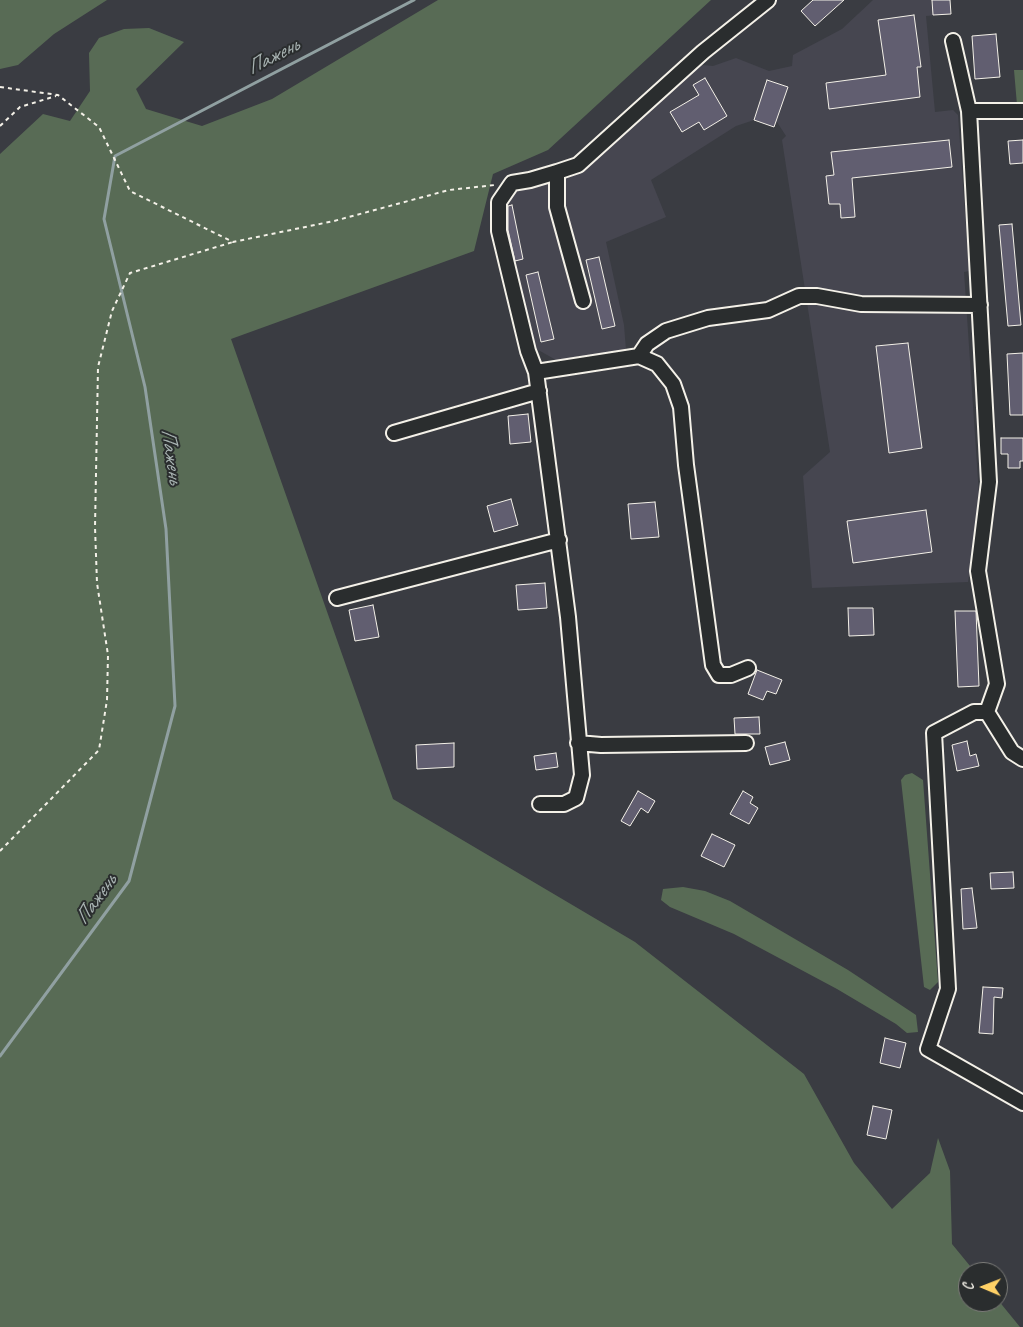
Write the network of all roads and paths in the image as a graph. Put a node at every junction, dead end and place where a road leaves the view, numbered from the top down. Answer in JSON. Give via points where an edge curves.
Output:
{"nodes":[{"id":1,"x":768,"y":0,"type":"edge"},
{"id":2,"x":953,"y":41,"type":"dead end"},
{"id":3,"x":0,"y":87,"type":"edge"},
{"id":4,"x":58,"y":95,"type":"junction"},
{"id":5,"x":969,"y":110,"type":"junction"},
{"id":6,"x":1023,"y":111,"type":"edge"},
{"id":7,"x":0,"y":126,"type":"edge"},
{"id":8,"x":557,"y":172,"type":"junction"},
{"id":9,"x":512,"y":183,"type":"junction"},
{"id":10,"x":233,"y":242,"type":"junction"},
{"id":11,"x":583,"y":301,"type":"dead end"},
{"id":12,"x":980,"y":305,"type":"junction"},
{"id":13,"x":639,"y":356,"type":"junction"},
{"id":14,"x":536,"y":372,"type":"junction"},
{"id":15,"x":539,"y":391,"type":"junction"},
{"id":16,"x":394,"y":433,"type":"dead end"},
{"id":17,"x":559,"y":540,"type":"junction"},
{"id":18,"x":337,"y":598,"type":"dead end"},
{"id":19,"x":748,"y":668,"type":"dead end"},
{"id":20,"x":987,"y":712,"type":"junction"},
{"id":21,"x":578,"y":743,"type":"junction"},
{"id":22,"x":746,"y":743,"type":"dead end"},
{"id":23,"x":1023,"y":759,"type":"edge"},
{"id":24,"x":540,"y":804,"type":"dead end"},
{"id":25,"x":0,"y":850,"type":"edge"},
{"id":26,"x":1023,"y":1103,"type":"edge"}],
"edges":[{"from":1,"to":8,"type":"street","via":[[703,52],[578,165]]},
{"from":2,"to":5,"type":"street"},
{"from":3,"to":4,"type":"path"},
{"from":4,"to":7,"type":"path","via":[[20,107]]},
{"from":4,"to":10,"type":"path","via":[[99,127],[130,191]]},
{"from":5,"to":6,"type":"street"},
{"from":5,"to":12,"type":"street"},
{"from":8,"to":9,"type":"street"},
{"from":8,"to":11,"type":"street","via":[[556,207]]},
{"from":9,"to":10,"type":"path","via":[[449,190],[334,221]]},
{"from":9,"to":14,"type":"street","via":[[499,202],[499,232]]},
{"from":10,"to":25,"type":"path","via":[[130,273],[112,311],[98,367],[95,527],[97,583],[108,655],[108,700],[99,750]]},
{"from":12,"to":13,"type":"street","via":[[861,304],[799,296],[768,310],[708,318],[666,331],[647,344]]},
{"from":12,"to":20,"type":"street","via":[[989,482],[978,571],[996,684]]},
{"from":13,"to":14,"type":"street"},
{"from":13,"to":19,"type":"street","via":[[657,364],[673,384],[681,407],[713,665],[719,675],[731,676]]},
{"from":14,"to":15,"type":"street"},
{"from":15,"to":16,"type":"street"},
{"from":15,"to":17,"type":"street"},
{"from":17,"to":18,"type":"street"},
{"from":17,"to":21,"type":"street"},
{"from":20,"to":23,"type":"street","via":[[1012,752]]},
{"from":20,"to":26,"type":"street","via":[[974,712],[934,734],[948,990],[928,1049]]},
{"from":21,"to":22,"type":"street"},
{"from":21,"to":24,"type":"street","via":[[582,775],[576,798],[564,804]]}]}
